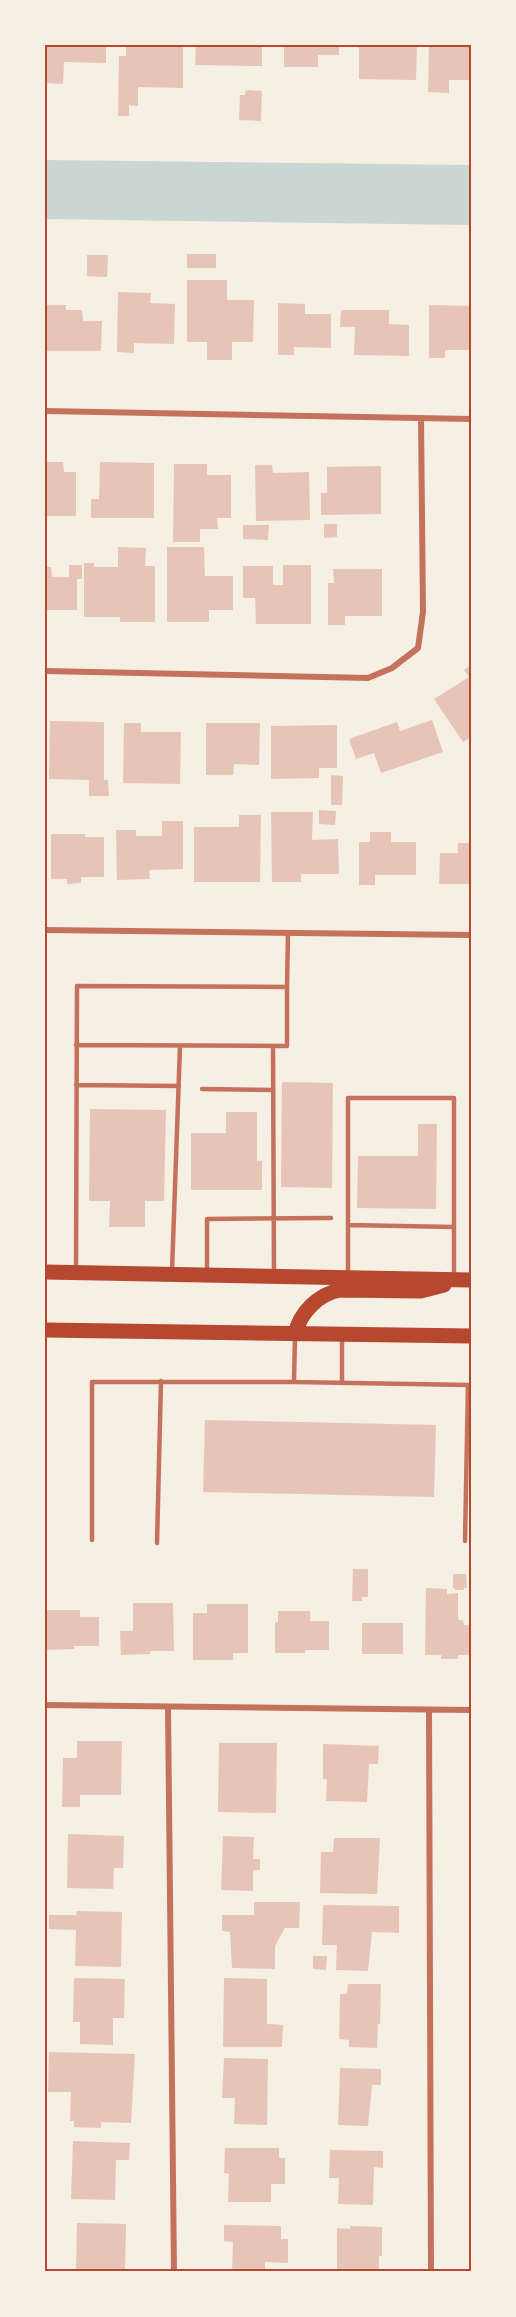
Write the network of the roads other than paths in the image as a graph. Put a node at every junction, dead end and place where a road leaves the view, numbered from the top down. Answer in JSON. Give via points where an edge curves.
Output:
{"nodes":[{"id":1,"x":45,"y":411,"type":"edge"},
{"id":2,"x":421,"y":418,"type":"junction"},
{"id":3,"x":471,"y":419,"type":"edge"},
{"id":4,"x":45,"y":671,"type":"edge"},
{"id":5,"x":45,"y":930,"type":"edge"},
{"id":6,"x":288,"y":933,"type":"junction"},
{"id":7,"x":471,"y":935,"type":"edge"},
{"id":8,"x":287,"y":987,"type":"junction"},
{"id":9,"x":76,"y":1045,"type":"junction"},
{"id":10,"x":180,"y":1046,"type":"junction"},
{"id":11,"x":273,"y":1046,"type":"junction"},
{"id":12,"x":76,"y":1085,"type":"junction"},
{"id":13,"x":179,"y":1086,"type":"junction"},
{"id":14,"x":202,"y":1089,"type":"dead end"},
{"id":15,"x":273,"y":1090,"type":"junction"},
{"id":16,"x":331,"y":1218,"type":"dead end"},
{"id":17,"x":273,"y":1219,"type":"junction"},
{"id":18,"x":348,"y":1226,"type":"junction"},
{"id":19,"x":454,"y":1227,"type":"junction"},
{"id":20,"x":45,"y":1272,"type":"edge"},
{"id":21,"x":76,"y":1273,"type":"junction"},
{"id":22,"x":172,"y":1275,"type":"junction"},
{"id":23,"x":207,"y":1275,"type":"junction"},
{"id":24,"x":273,"y":1276,"type":"junction"},
{"id":25,"x":348,"y":1278,"type":"junction"},
{"id":26,"x":463,"y":1280,"type":"edge"},
{"id":27,"x":45,"y":1330,"type":"edge"},
{"id":28,"x":295,"y":1334,"type":"junction"},
{"id":29,"x":343,"y":1334,"type":"junction"},
{"id":30,"x":471,"y":1336,"type":"edge"},
{"id":31,"x":160,"y":1382,"type":"junction"},
{"id":32,"x":294,"y":1382,"type":"junction"},
{"id":33,"x":342,"y":1383,"type":"junction"},
{"id":34,"x":92,"y":1540,"type":"dead end"},
{"id":35,"x":465,"y":1541,"type":"dead end"},
{"id":36,"x":157,"y":1543,"type":"dead end"},
{"id":37,"x":45,"y":1705,"type":"edge"},
{"id":38,"x":168,"y":1708,"type":"junction"},
{"id":39,"x":429,"y":1710,"type":"junction"},
{"id":40,"x":471,"y":1710,"type":"edge"},
{"id":41,"x":174,"y":2272,"type":"edge"},
{"id":42,"x":431,"y":2272,"type":"edge"}],
"edges":[{"from":1,"to":2,"type":"street"},
{"from":2,"to":3,"type":"street"},
{"from":2,"to":4,"type":"street","via":[[423,612],[418,648],[392,668],[368,678]]},
{"from":5,"to":6,"type":"street"},
{"from":6,"to":7,"type":"street"},
{"from":6,"to":8,"type":"lane"},
{"from":8,"to":9,"type":"lane","via":[[77,986]]},
{"from":8,"to":11,"type":"lane","via":[[287,1046]]},
{"from":9,"to":10,"type":"lane"},
{"from":9,"to":12,"type":"lane"},
{"from":10,"to":11,"type":"lane"},
{"from":10,"to":13,"type":"lane"},
{"from":11,"to":15,"type":"lane"},
{"from":12,"to":13,"type":"lane"},
{"from":12,"to":21,"type":"lane"},
{"from":13,"to":22,"type":"lane"},
{"from":14,"to":15,"type":"lane"},
{"from":15,"to":17,"type":"lane"},
{"from":16,"to":17,"type":"lane"},
{"from":17,"to":23,"type":"lane","via":[[207,1218]]},
{"from":17,"to":24,"type":"lane"},
{"from":18,"to":19,"type":"lane"},
{"from":18,"to":19,"type":"lane","via":[[348,1098],[454,1098]]},
{"from":18,"to":25,"type":"lane"},
{"from":19,"to":26,"type":"lane"},
{"from":20,"to":21,"type":"main road"},
{"from":21,"to":22,"type":"main road"},
{"from":22,"to":23,"type":"main road"},
{"from":23,"to":24,"type":"main road"},
{"from":24,"to":25,"type":"main road"},
{"from":25,"to":26,"type":"main road"},
{"from":26,"to":28,"type":"main road","via":[[422,1291],[327,1292],[298,1322]]},
{"from":27,"to":28,"type":"main road"},
{"from":28,"to":29,"type":"main road"},
{"from":28,"to":32,"type":"lane"},
{"from":29,"to":30,"type":"main road"},
{"from":29,"to":33,"type":"lane"},
{"from":31,"to":32,"type":"lane"},
{"from":31,"to":34,"type":"lane","via":[[92,1382]]},
{"from":31,"to":36,"type":"lane"},
{"from":32,"to":33,"type":"lane"},
{"from":33,"to":35,"type":"lane","via":[[468,1385]]},
{"from":37,"to":38,"type":"street"},
{"from":38,"to":39,"type":"street"},
{"from":38,"to":41,"type":"street"},
{"from":39,"to":40,"type":"street"},
{"from":39,"to":42,"type":"street"}]}
